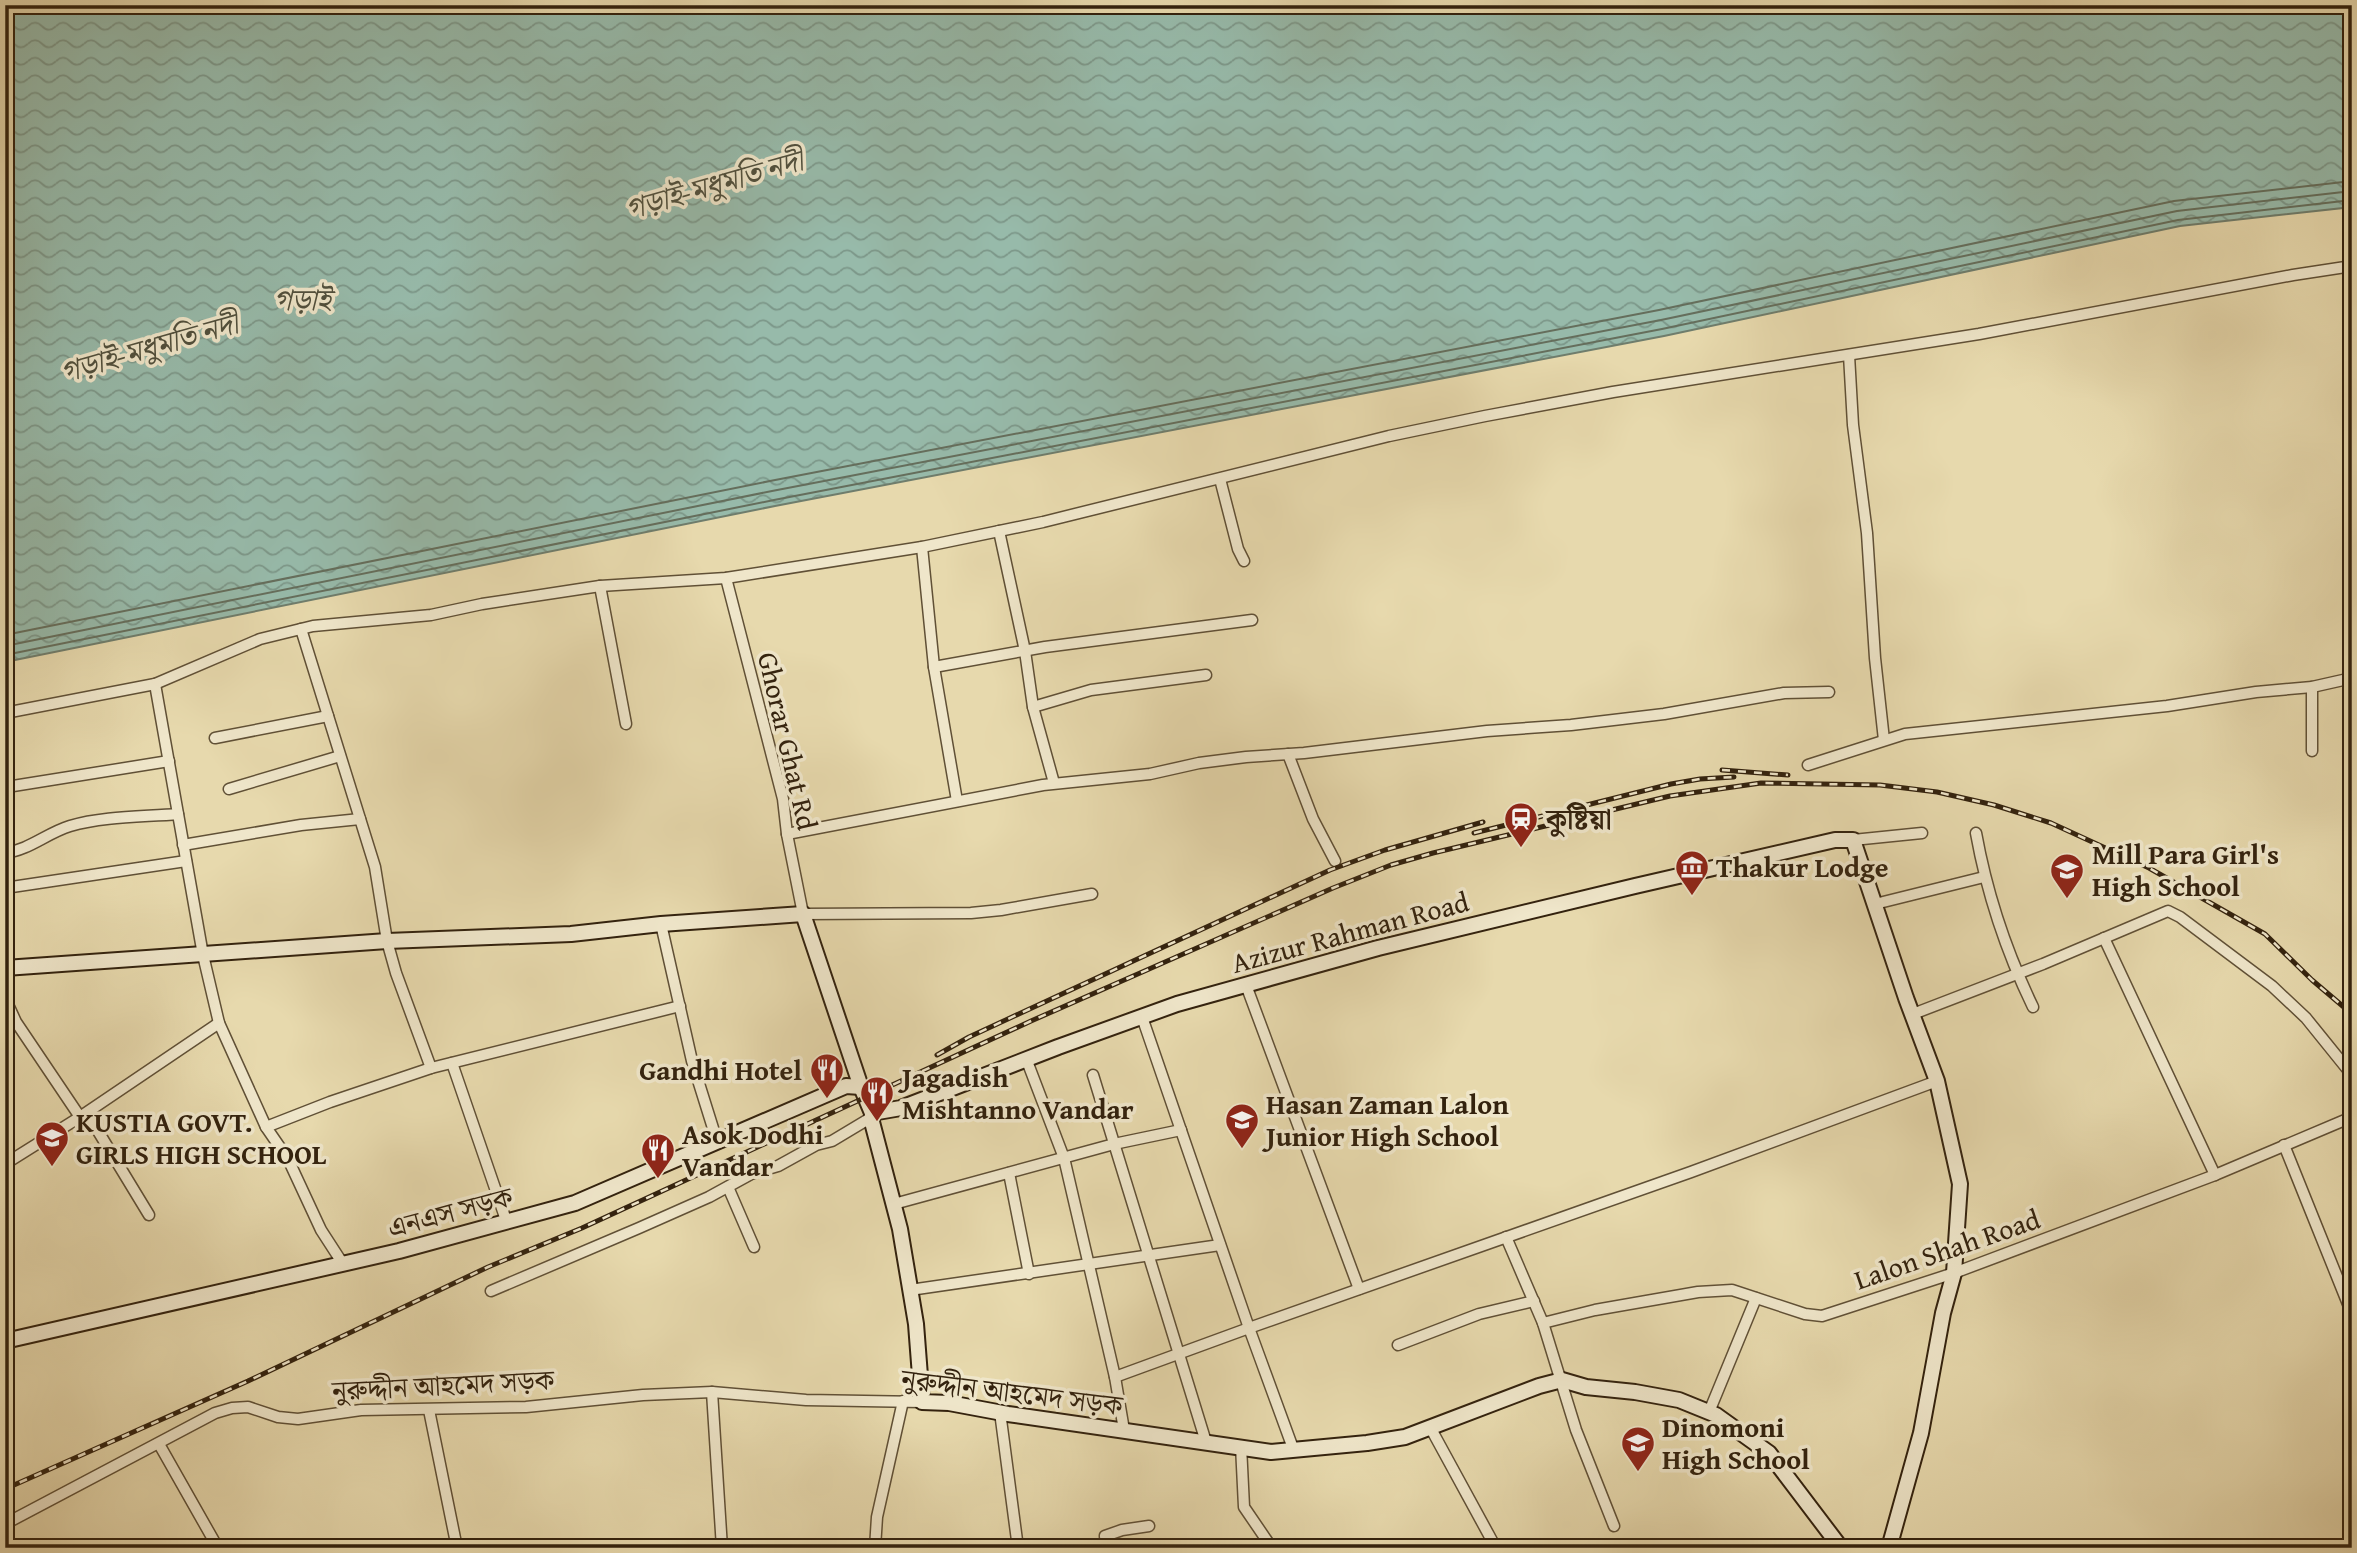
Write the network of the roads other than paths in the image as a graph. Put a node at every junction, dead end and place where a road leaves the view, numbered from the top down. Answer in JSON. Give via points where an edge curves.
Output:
{"nodes":[{"id":1,"x":2352,"y":266,"type":"edge"},
{"id":2,"x":1849,"y":355,"type":"junction"},
{"id":3,"x":1220,"y":480,"type":"junction"},
{"id":4,"x":999,"y":531,"type":"junction"},
{"id":5,"x":922,"y":547,"type":"junction"},
{"id":6,"x":1244,"y":561,"type":"dead end"},
{"id":7,"x":726,"y":578,"type":"junction"},
{"id":8,"x":600,"y":586,"type":"junction"},
{"id":9,"x":1252,"y":620,"type":"dead end"},
{"id":10,"x":301,"y":629,"type":"junction"},
{"id":11,"x":1025,"y":651,"type":"junction"},
{"id":12,"x":934,"y":667,"type":"junction"},
{"id":13,"x":1206,"y":675,"type":"dead end"},
{"id":14,"x":2352,"y":678,"type":"edge"},
{"id":15,"x":155,"y":684,"type":"junction"},
{"id":16,"x":2312,"y":687,"type":"junction"},
{"id":17,"x":1829,"y":692,"type":"dead end"},
{"id":18,"x":1033,"y":707,"type":"junction"},
{"id":19,"x":5,"y":713,"type":"edge"},
{"id":20,"x":328,"y":716,"type":"junction"},
{"id":21,"x":626,"y":724,"type":"dead end"},
{"id":22,"x":215,"y":738,"type":"dead end"},
{"id":23,"x":1884,"y":740,"type":"junction"},
{"id":24,"x":2312,"y":751,"type":"dead end"},
{"id":25,"x":1287,"y":754,"type":"junction"},
{"id":26,"x":340,"y":756,"type":"junction"},
{"id":27,"x":169,"y":761,"type":"junction"},
{"id":28,"x":1808,"y":765,"type":"dead end"},
{"id":29,"x":1054,"y":783,"type":"junction"},
{"id":30,"x":13,"y":786,"type":"dead end"},
{"id":31,"x":229,"y":789,"type":"dead end"},
{"id":32,"x":957,"y":801,"type":"junction"},
{"id":33,"x":178,"y":814,"type":"junction"},
{"id":34,"x":360,"y":819,"type":"junction"},
{"id":35,"x":1922,"y":833,"type":"dead end"},
{"id":36,"x":1976,"y":833,"type":"dead end"},
{"id":37,"x":787,"y":834,"type":"junction"},
{"id":38,"x":1853,"y":840,"type":"junction"},
{"id":39,"x":183,"y":845,"type":"junction"},
{"id":40,"x":5,"y":853,"type":"edge"},
{"id":41,"x":186,"y":861,"type":"junction"},
{"id":42,"x":1335,"y":861,"type":"dead end"},
{"id":43,"x":1984,"y":877,"type":"junction"},
{"id":44,"x":5,"y":888,"type":"edge"},
{"id":45,"x":1092,"y":894,"type":"dead end"},
{"id":46,"x":1875,"y":904,"type":"junction"},
{"id":47,"x":803,"y":914,"type":"junction"},
{"id":48,"x":661,"y":924,"type":"junction"},
{"id":49,"x":2104,"y":938,"type":"junction"},
{"id":50,"x":387,"y":941,"type":"junction"},
{"id":51,"x":203,"y":955,"type":"junction"},
{"id":52,"x":5,"y":968,"type":"edge"},
{"id":53,"x":2017,"y":973,"type":"junction"},
{"id":54,"x":1246,"y":985,"type":"junction"},
{"id":55,"x":5,"y":998,"type":"edge"},
{"id":56,"x":680,"y":1006,"type":"junction"},
{"id":57,"x":2033,"y":1007,"type":"dead end"},
{"id":58,"x":1913,"y":1014,"type":"junction"},
{"id":59,"x":1142,"y":1017,"type":"junction"},
{"id":60,"x":219,"y":1023,"type":"junction"},
{"id":61,"x":1027,"y":1060,"type":"junction"},
{"id":62,"x":452,"y":1063,"type":"junction"},
{"id":63,"x":431,"y":1068,"type":"junction"},
{"id":64,"x":1093,"y":1075,"type":"dead end"},
{"id":65,"x":2352,"y":1075,"type":"edge"},
{"id":66,"x":1937,"y":1081,"type":"junction"},
{"id":67,"x":861,"y":1087,"type":"junction"},
{"id":68,"x":83,"y":1115,"type":"junction"},
{"id":69,"x":872,"y":1115,"type":"junction"},
{"id":70,"x":2352,"y":1117,"type":"edge"},
{"id":71,"x":266,"y":1127,"type":"junction"},
{"id":72,"x":1181,"y":1130,"type":"junction"},
{"id":73,"x":717,"y":1141,"type":"junction"},
{"id":74,"x":1114,"y":1144,"type":"junction"},
{"id":75,"x":2284,"y":1145,"type":"junction"},
{"id":76,"x":1064,"y":1158,"type":"junction"},
{"id":77,"x":5,"y":1164,"type":"edge"},
{"id":78,"x":1009,"y":1173,"type":"junction"},
{"id":79,"x":2215,"y":1175,"type":"junction"},
{"id":80,"x":728,"y":1187,"type":"junction"},
{"id":81,"x":894,"y":1204,"type":"junction"},
{"id":82,"x":149,"y":1215,"type":"dead end"},
{"id":83,"x":507,"y":1223,"type":"junction"},
{"id":84,"x":1506,"y":1237,"type":"junction"},
{"id":85,"x":1220,"y":1245,"type":"junction"},
{"id":86,"x":754,"y":1247,"type":"dead end"},
{"id":87,"x":1149,"y":1256,"type":"junction"},
{"id":88,"x":343,"y":1264,"type":"junction"},
{"id":89,"x":1088,"y":1266,"type":"junction"},
{"id":90,"x":1954,"y":1273,"type":"junction"},
{"id":91,"x":1029,"y":1274,"type":"junction"},
{"id":92,"x":1359,"y":1289,"type":"junction"},
{"id":93,"x":910,"y":1290,"type":"junction"},
{"id":94,"x":491,"y":1291,"type":"dead end"},
{"id":95,"x":1756,"y":1298,"type":"junction"},
{"id":96,"x":1534,"y":1301,"type":"junction"},
{"id":97,"x":2352,"y":1314,"type":"edge"},
{"id":98,"x":1544,"y":1323,"type":"junction"},
{"id":99,"x":1249,"y":1328,"type":"junction"},
{"id":100,"x":5,"y":1341,"type":"edge"},
{"id":101,"x":1398,"y":1345,"type":"dead end"},
{"id":102,"x":1179,"y":1354,"type":"junction"},
{"id":103,"x":1115,"y":1377,"type":"junction"},
{"id":104,"x":1562,"y":1380,"type":"junction"},
{"id":105,"x":712,"y":1392,"type":"junction"},
{"id":106,"x":903,"y":1401,"type":"junction"},
{"id":107,"x":922,"y":1402,"type":"junction"},
{"id":108,"x":429,"y":1410,"type":"junction"},
{"id":109,"x":1000,"y":1412,"type":"junction"},
{"id":110,"x":1709,"y":1412,"type":"junction"},
{"id":111,"x":1430,"y":1427,"type":"junction"},
{"id":112,"x":1124,"y":1430,"type":"junction"},
{"id":113,"x":1206,"y":1442,"type":"junction"},
{"id":114,"x":159,"y":1444,"type":"junction"},
{"id":115,"x":1241,"y":1447,"type":"junction"},
{"id":116,"x":1294,"y":1451,"type":"junction"},
{"id":117,"x":5,"y":1524,"type":"edge"},
{"id":118,"x":1149,"y":1526,"type":"dead end"},
{"id":119,"x":1614,"y":1526,"type":"dead end"},
{"id":120,"x":1494,"y":1547,"type":"edge"},
{"id":121,"x":1839,"y":1547,"type":"edge"},
{"id":122,"x":218,"y":1548,"type":"edge"},
{"id":123,"x":457,"y":1548,"type":"edge"},
{"id":124,"x":722,"y":1548,"type":"edge"},
{"id":125,"x":875,"y":1548,"type":"edge"},
{"id":126,"x":1018,"y":1548,"type":"edge"},
{"id":127,"x":1106,"y":1548,"type":"edge"},
{"id":128,"x":1272,"y":1548,"type":"edge"},
{"id":129,"x":1889,"y":1548,"type":"edge"}],
"edges":[{"from":1,"to":2,"type":"street"},
{"from":2,"to":3,"type":"street","via":[[1485,416]]},
{"from":2,"to":23,"type":"street"},
{"from":3,"to":4,"type":"street"},
{"from":3,"to":6,"type":"street"},
{"from":4,"to":5,"type":"street"},
{"from":4,"to":11,"type":"street"},
{"from":5,"to":7,"type":"street"},
{"from":5,"to":12,"type":"street"},
{"from":7,"to":8,"type":"street"},
{"from":7,"to":37,"type":"street","name":"Ghorar Ghat Rd","via":[[783,799]]},
{"from":8,"to":10,"type":"street","via":[[431,615]]},
{"from":8,"to":21,"type":"street"},
{"from":9,"to":11,"type":"street"},
{"from":10,"to":15,"type":"street","via":[[260,639]]},
{"from":10,"to":20,"type":"street"},
{"from":11,"to":12,"type":"street"},
{"from":11,"to":18,"type":"street"},
{"from":12,"to":32,"type":"street"},
{"from":13,"to":18,"type":"street","via":[[1091,690]]},
{"from":14,"to":16,"type":"street"},
{"from":15,"to":19,"type":"street"},
{"from":15,"to":27,"type":"street"},
{"from":16,"to":23,"type":"street"},
{"from":16,"to":24,"type":"street"},
{"from":17,"to":25,"type":"street","via":[[1784,693],[1585,724]]},
{"from":18,"to":29,"type":"street"},
{"from":20,"to":22,"type":"street"},
{"from":20,"to":26,"type":"street"},
{"from":23,"to":28,"type":"street"},
{"from":25,"to":29,"type":"street"},
{"from":25,"to":42,"type":"street"},
{"from":26,"to":31,"type":"street"},
{"from":26,"to":34,"type":"street"},
{"from":27,"to":30,"type":"street"},
{"from":27,"to":33,"type":"street"},
{"from":29,"to":32,"type":"street"},
{"from":32,"to":37,"type":"street"},
{"from":33,"to":39,"type":"street"},
{"from":33,"to":40,"type":"street","via":[[83,823]]},
{"from":34,"to":39,"type":"street"},
{"from":34,"to":50,"type":"street"},
{"from":35,"to":38,"type":"street"},
{"from":36,"to":43,"type":"street"},
{"from":37,"to":47,"type":"street","name":"Ghorar Ghat Rd"},
{"from":38,"to":46,"type":"street"},
{"from":38,"to":54,"type":"street","name":"Azizur Rahman Road","via":[[1835,840],[1635,886]]},
{"from":39,"to":41,"type":"street"},
{"from":41,"to":44,"type":"street"},
{"from":41,"to":51,"type":"street"},
{"from":43,"to":46,"type":"street"},
{"from":43,"to":53,"type":"street"},
{"from":45,"to":47,"type":"street","via":[[971,913]]},
{"from":46,"to":58,"type":"street"},
{"from":47,"to":48,"type":"street"},
{"from":47,"to":67,"type":"street"},
{"from":48,"to":50,"type":"street","via":[[570,934]]},
{"from":48,"to":56,"type":"street"},
{"from":49,"to":53,"type":"street"},
{"from":49,"to":65,"type":"street","via":[[2173,912],[2272,986],[2306,1018]]},
{"from":49,"to":79,"type":"street"},
{"from":50,"to":51,"type":"street"},
{"from":50,"to":63,"type":"street"},
{"from":51,"to":52,"type":"street"},
{"from":51,"to":60,"type":"street"},
{"from":53,"to":57,"type":"street"},
{"from":53,"to":58,"type":"street"},
{"from":54,"to":59,"type":"street","name":"Azizur Rahman Road"},
{"from":54,"to":92,"type":"street"},
{"from":55,"to":68,"type":"street","via":[[16,1021]]},
{"from":56,"to":62,"type":"street"},
{"from":56,"to":73,"type":"street"},
{"from":58,"to":66,"type":"street"},
{"from":59,"to":61,"type":"street","name":"Azizur Rahman Road"},
{"from":59,"to":72,"type":"street"},
{"from":60,"to":68,"type":"street"},
{"from":60,"to":71,"type":"street"},
{"from":61,"to":69,"type":"street","name":"Azizur Rahman Road"},
{"from":61,"to":76,"type":"street"},
{"from":62,"to":63,"type":"street"},
{"from":62,"to":83,"type":"street"},
{"from":63,"to":71,"type":"street"},
{"from":64,"to":74,"type":"street"},
{"from":66,"to":84,"type":"street"},
{"from":66,"to":90,"type":"street","via":[[1960,1184]]},
{"from":67,"to":69,"type":"street"},
{"from":67,"to":73,"type":"street","name":"এনএস সড়ক","via":[[846,1086]]},
{"from":68,"to":77,"type":"street"},
{"from":68,"to":82,"type":"street"},
{"from":69,"to":80,"type":"street","via":[[832,1141]]},
{"from":69,"to":81,"type":"street"},
{"from":70,"to":75,"type":"street","name":"Lalon Shah Road"},
{"from":71,"to":88,"type":"street"},
{"from":72,"to":74,"type":"street"},
{"from":72,"to":85,"type":"street"},
{"from":73,"to":83,"type":"street","name":"এনএস সড়ক","via":[[575,1203]]},
{"from":74,"to":76,"type":"street"},
{"from":74,"to":87,"type":"street"},
{"from":75,"to":79,"type":"street","name":"Lalon Shah Road"},
{"from":75,"to":97,"type":"street"},
{"from":76,"to":78,"type":"street"},
{"from":76,"to":89,"type":"street"},
{"from":78,"to":81,"type":"street"},
{"from":78,"to":91,"type":"street"},
{"from":79,"to":90,"type":"street","name":"Lalon Shah Road"},
{"from":80,"to":86,"type":"street"},
{"from":80,"to":94,"type":"street"},
{"from":81,"to":93,"type":"street"},
{"from":83,"to":88,"type":"street","name":"এনএস সড়ক"},
{"from":84,"to":92,"type":"street"},
{"from":84,"to":96,"type":"street"},
{"from":85,"to":87,"type":"street"},
{"from":85,"to":99,"type":"street"},
{"from":87,"to":89,"type":"street"},
{"from":87,"to":102,"type":"street"},
{"from":88,"to":100,"type":"street","name":"এনএস সড়ক"},
{"from":89,"to":91,"type":"street"},
{"from":89,"to":103,"type":"street"},
{"from":90,"to":95,"type":"street","name":"Lalon Shah Road","via":[[1822,1316]]},
{"from":90,"to":129,"type":"street","via":[[1921,1433]]},
{"from":91,"to":93,"type":"street"},
{"from":92,"to":99,"type":"street"},
{"from":93,"to":107,"type":"street"},
{"from":95,"to":98,"type":"street","name":"Lalon Shah Road","via":[[1732,1290],[1698,1292]]},
{"from":95,"to":110,"type":"street"},
{"from":96,"to":98,"type":"street"},
{"from":96,"to":101,"type":"street","via":[[1479,1314]]},
{"from":98,"to":104,"type":"street"},
{"from":99,"to":102,"type":"street"},
{"from":99,"to":116,"type":"street"},
{"from":102,"to":103,"type":"street"},
{"from":102,"to":113,"type":"street"},
{"from":103,"to":112,"type":"street"},
{"from":104,"to":110,"type":"street","name":"নুরুদ্দীন আহমেদ সড়ক","via":[[1679,1400]]},
{"from":104,"to":111,"type":"street","name":"নুরুদ্দীন আহমেদ সড়ক"},
{"from":104,"to":119,"type":"street","via":[[1576,1430]]},
{"from":105,"to":106,"type":"street","name":"নুরুদ্দীন আহমেদ সড়ক","via":[[806,1400]]},
{"from":105,"to":108,"type":"street","name":"নুরুদ্দীন আহমেদ সড়ক"},
{"from":105,"to":124,"type":"street"},
{"from":106,"to":107,"type":"street","name":"নুরুদ্দীন আহমেদ সড়ক"},
{"from":106,"to":125,"type":"street","via":[[877,1517]]},
{"from":107,"to":109,"type":"street","name":"নুরুদ্দীন আহমেদ সড়ক"},
{"from":108,"to":114,"type":"street","name":"নুরুদ্দীন আহমেদ সড়ক","via":[[361,1410],[298,1419],[278,1418],[248,1407],[232,1408]]},
{"from":108,"to":123,"type":"street"},
{"from":109,"to":112,"type":"street","name":"নুরুদ্দীন আহমেদ সড়ক"},
{"from":109,"to":126,"type":"street"},
{"from":110,"to":121,"type":"street","name":"নুরুদ্দীন আহমেদ সড়ক","via":[[1769,1452]]},
{"from":111,"to":116,"type":"street","name":"নুরুদ্দীন আহমেদ সড়ক","via":[[1405,1437]]},
{"from":111,"to":120,"type":"street"},
{"from":112,"to":113,"type":"street","name":"নুরুদ্দীন আহমেদ সড়ক"},
{"from":113,"to":115,"type":"street","name":"নুরুদ্দীন আহমেদ সড়ক"},
{"from":114,"to":117,"type":"street","name":"নুরুদ্দীন আহমেদ সড়ক"},
{"from":114,"to":122,"type":"street"},
{"from":115,"to":116,"type":"street","name":"নুরুদ্দীন আহমেদ সড়ক"},
{"from":115,"to":128,"type":"street","via":[[1244,1507]]},
{"from":118,"to":127,"type":"street","via":[[1111,1532],[1105,1536]]}]}
